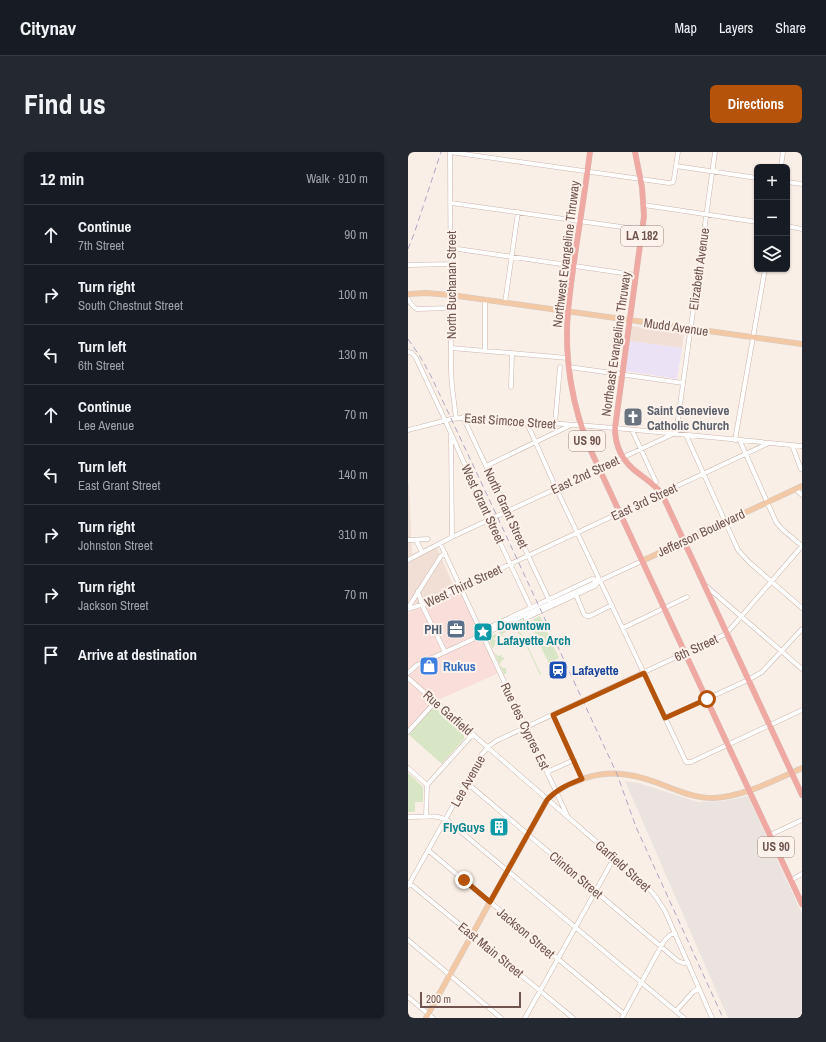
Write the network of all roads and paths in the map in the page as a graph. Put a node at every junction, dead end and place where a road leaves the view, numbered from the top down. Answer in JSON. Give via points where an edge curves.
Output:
{"nodes":[{"id":1,"x":450,"y":152,"type":"edge"},
{"id":2,"x":590,"y":152,"type":"edge"},
{"id":3,"x":635,"y":152,"type":"edge"},
{"id":4,"x":678,"y":152,"type":"edge"},
{"id":5,"x":716,"y":152,"type":"edge"},
{"id":6,"x":783,"y":152,"type":"edge"},
{"id":7,"x":781,"y":164,"type":"edge"},
{"id":8,"x":676,"y":166,"type":"junction"},
{"id":9,"x":587,"y":172,"type":"junction"},
{"id":10,"x":713,"y":172,"type":"junction"},
{"id":11,"x":754,"y":178,"type":"edge"},
{"id":12,"x":641,"y":179,"type":"junction"},
{"id":13,"x":790,"y":182,"type":"edge"},
{"id":14,"x":802,"y":184,"type":"edge"},
{"id":15,"x":451,"y":202,"type":"junction"},
{"id":16,"x":644,"y":205,"type":"junction"},
{"id":17,"x":518,"y":212,"type":"junction"},
{"id":18,"x":707,"y":214,"type":"junction"},
{"id":19,"x":580,"y":221,"type":"junction"},
{"id":20,"x":754,"y":222,"type":"edge"},
{"id":21,"x":790,"y":227,"type":"edge"},
{"id":22,"x":802,"y":229,"type":"edge"},
{"id":23,"x":643,"y":230,"type":"junction"},
{"id":24,"x":451,"y":248,"type":"junction"},
{"id":25,"x":512,"y":257,"type":"junction"},
{"id":26,"x":451,"y":264,"type":"junction"},
{"id":27,"x":409,"y":265,"type":"dead end"},
{"id":28,"x":574,"y":266,"type":"junction"},
{"id":29,"x":764,"y":272,"type":"edge"},
{"id":30,"x":636,"y":275,"type":"junction"},
{"id":31,"x":408,"y":294,"type":"edge"},
{"id":32,"x":451,"y":296,"type":"junction"},
{"id":33,"x":408,"y":299,"type":"edge"},
{"id":34,"x":485,"y":300,"type":"junction"},
{"id":35,"x":505,"y":303,"type":"junction"},
{"id":36,"x":451,"y":308,"type":"junction"},
{"id":37,"x":568,"y":312,"type":"junction"},
{"id":38,"x":630,"y":320,"type":"junction"},
{"id":39,"x":690,"y":329,"type":"junction"},
{"id":40,"x":753,"y":337,"type":"junction"},
{"id":41,"x":802,"y":344,"type":"edge"},
{"id":42,"x":451,"y":348,"type":"junction"},
{"id":43,"x":485,"y":350,"type":"junction"},
{"id":44,"x":408,"y":352,"type":"edge"},
{"id":45,"x":512,"y":353,"type":"junction"},
{"id":46,"x":568,"y":358,"type":"junction"},
{"id":47,"x":560,"y":367,"type":"dead end"},
{"id":48,"x":569,"y":367,"type":"junction"},
{"id":49,"x":622,"y":374,"type":"junction"},
{"id":50,"x":683,"y":383,"type":"junction"},
{"id":51,"x":511,"y":387,"type":"dead end"},
{"id":52,"x":463,"y":417,"type":"junction"},
{"id":53,"x":456,"y":418,"type":"junction"},
{"id":54,"x":445,"y":420,"type":"junction"},
{"id":55,"x":526,"y":421,"type":"junction"},
{"id":56,"x":555,"y":424,"type":"junction"},
{"id":57,"x":572,"y":425,"type":"junction"},
{"id":58,"x":582,"y":426,"type":"junction"},
{"id":59,"x":615,"y":428,"type":"junction"},
{"id":60,"x":408,"y":430,"type":"edge"},
{"id":61,"x":632,"y":430,"type":"junction"},
{"id":62,"x":451,"y":433,"type":"junction"},
{"id":63,"x":674,"y":434,"type":"junction"},
{"id":64,"x":686,"y":435,"type":"junction"},
{"id":65,"x":737,"y":440,"type":"junction"},
{"id":66,"x":536,"y":442,"type":"junction"},
{"id":67,"x":769,"y":443,"type":"junction"},
{"id":68,"x":792,"y":445,"type":"junction"},
{"id":69,"x":802,"y":446,"type":"edge"},
{"id":70,"x":641,"y":449,"type":"junction"},
{"id":71,"x":746,"y":454,"type":"junction"},
{"id":72,"x":622,"y":457,"type":"junction"},
{"id":73,"x":486,"y":466,"type":"junction"},
{"id":74,"x":599,"y":468,"type":"junction"},
{"id":75,"x":801,"y":469,"type":"edge"},
{"id":76,"x":704,"y":474,"type":"junction"},
{"id":77,"x":656,"y":482,"type":"dead end"},
{"id":78,"x":802,"y":486,"type":"edge"},
{"id":79,"x":556,"y":488,"type":"junction"},
{"id":80,"x":795,"y":489,"type":"junction"},
{"id":81,"x":662,"y":494,"type":"junction"},
{"id":82,"x":802,"y":495,"type":"edge"},
{"id":83,"x":767,"y":502,"type":"junction"},
{"id":84,"x":507,"y":511,"type":"junction"},
{"id":85,"x":620,"y":513,"type":"junction"},
{"id":86,"x":489,"y":519,"type":"junction"},
{"id":87,"x":725,"y":521,"type":"junction"},
{"id":88,"x":578,"y":532,"type":"junction"},
{"id":89,"x":452,"y":536,"type":"junction"},
{"id":90,"x":428,"y":539,"type":"dead end"},
{"id":91,"x":408,"y":540,"type":"edge"},
{"id":92,"x":416,"y":540,"type":"junction"},
{"id":93,"x":684,"y":541,"type":"junction"},
{"id":94,"x":440,"y":543,"type":"junction"},
{"id":95,"x":802,"y":546,"type":"edge"},
{"id":96,"x":422,"y":552,"type":"junction"},
{"id":97,"x":445,"y":553,"type":"junction"},
{"id":98,"x":528,"y":556,"type":"junction"},
{"id":99,"x":408,"y":560,"type":"edge"},
{"id":100,"x":642,"y":560,"type":"junction"},
{"id":101,"x":518,"y":561,"type":"joint"},
{"id":102,"x":511,"y":564,"type":"junction"},
{"id":103,"x":600,"y":580,"type":"junction"},
{"id":104,"x":771,"y":581,"type":"junction"},
{"id":105,"x":704,"y":584,"type":"junction"},
{"id":106,"x":461,"y":587,"type":"junction"},
{"id":107,"x":418,"y":591,"type":"junction"},
{"id":108,"x":576,"y":596,"type":"junction"},
{"id":109,"x":687,"y":597,"type":"dead end"},
{"id":110,"x":549,"y":600,"type":"junction"},
{"id":111,"x":422,"y":605,"type":"junction"},
{"id":112,"x":612,"y":605,"type":"junction"},
{"id":113,"x":408,"y":608,"type":"edge"},
{"id":114,"x":531,"y":608,"type":"junction"},
{"id":115,"x":664,"y":608,"type":"junction"},
{"id":116,"x":802,"y":608,"type":"edge"},
{"id":117,"x":741,"y":616,"type":"junction"},
{"id":118,"x":526,"y":620,"type":"dead end"},
{"id":119,"x":478,"y":626,"type":"junction"},
{"id":120,"x":623,"y":628,"type":"junction"},
{"id":121,"x":802,"y":629,"type":"edge"},
{"id":122,"x":726,"y":634,"type":"junction"},
{"id":123,"x":482,"y":635,"type":"junction"},
{"id":124,"x":782,"y":651,"type":"junction"},
{"id":125,"x":444,"y":652,"type":"junction"},
{"id":126,"x":686,"y":654,"type":"junction"},
{"id":127,"x":802,"y":669,"type":"edge"},
{"id":128,"x":644,"y":673,"type":"junction"},
{"id":129,"x":408,"y":674,"type":"edge"},
{"id":130,"x":408,"y":678,"type":"edge"},
{"id":131,"x":748,"y":680,"type":"junction"},
{"id":132,"x":707,"y":699,"type":"junction"},
{"id":133,"x":583,"y":701,"type":"joint"},
{"id":134,"x":435,"y":702,"type":"junction"},
{"id":135,"x":802,"y":710,"type":"edge"},
{"id":136,"x":553,"y":715,"type":"junction"},
{"id":137,"x":665,"y":718,"type":"junction"},
{"id":138,"x":770,"y":725,"type":"junction"},
{"id":139,"x":526,"y":727,"type":"junction"},
{"id":140,"x":408,"y":732,"type":"edge"},
{"id":141,"x":473,"y":734,"type":"junction"},
{"id":142,"x":728,"y":745,"type":"junction"},
{"id":143,"x":488,"y":748,"type":"junction"},
{"id":144,"x":574,"y":760,"type":"junction"},
{"id":145,"x":408,"y":768,"type":"edge"},
{"id":146,"x":802,"y":768,"type":"edge"},
{"id":147,"x":548,"y":772,"type":"junction"},
{"id":148,"x":792,"y":773,"type":"junction"},
{"id":149,"x":582,"y":779,"type":"junction"},
{"id":150,"x":467,"y":783,"type":"junction"},
{"id":151,"x":427,"y":785,"type":"junction"},
{"id":152,"x":749,"y":790,"type":"junction"},
{"id":153,"x":556,"y":792,"type":"junction"},
{"id":154,"x":802,"y":795,"type":"edge"},
{"id":155,"x":547,"y":800,"type":"junction"},
{"id":156,"x":408,"y":817,"type":"edge"},
{"id":157,"x":426,"y":817,"type":"junction"},
{"id":158,"x":568,"y":818,"type":"junction"},
{"id":159,"x":446,"y":819,"type":"junction"},
{"id":160,"x":802,"y":820,"type":"edge"},
{"id":161,"x":527,"y":835,"type":"junction"},
{"id":162,"x":770,"y":835,"type":"junction"},
{"id":163,"x":429,"y":851,"type":"junction"},
{"id":164,"x":614,"y":858,"type":"junction"},
{"id":165,"x":508,"y":871,"type":"junction"},
{"id":166,"x":802,"y":874,"type":"edge"},
{"id":167,"x":791,"y":880,"type":"junction"},
{"id":168,"x":409,"y":885,"type":"edge"},
{"id":169,"x":595,"y":891,"type":"junction"},
{"id":170,"x":490,"y":902,"type":"junction"},
{"id":171,"x":802,"y":904,"type":"edge"},
{"id":172,"x":576,"y":927,"type":"junction"},
{"id":173,"x":675,"y":933,"type":"junction"},
{"id":174,"x":472,"y":935,"type":"junction"},
{"id":175,"x":408,"y":940,"type":"edge"},
{"id":176,"x":661,"y":947,"type":"junction"},
{"id":177,"x":558,"y":959,"type":"junction"},
{"id":178,"x":688,"y":962,"type":"junction"},
{"id":179,"x":449,"y":975,"type":"junction"},
{"id":180,"x":642,"y":982,"type":"junction"},
{"id":181,"x":699,"y":988,"type":"junction"},
{"id":182,"x":540,"y":990,"type":"junction"},
{"id":183,"x":408,"y":997,"type":"edge"},
{"id":184,"x":676,"y":1010,"type":"junction"},
{"id":185,"x":427,"y":1016,"type":"edge"},
{"id":186,"x":623,"y":1016,"type":"edge"},
{"id":187,"x":433,"y":1018,"type":"edge"},
{"id":188,"x":501,"y":1018,"type":"edge"},
{"id":189,"x":525,"y":1018,"type":"edge"},
{"id":190,"x":573,"y":1018,"type":"edge"},
{"id":191,"x":684,"y":1018,"type":"edge"},
{"id":192,"x":712,"y":1018,"type":"edge"}],
"edges":[{"from":1,"to":9,"type":"street"},
{"from":1,"to":15,"type":"street","name":"North Buchanan Street"},
{"from":2,"to":9,"type":"highway","name":"Northwest Evangeline Thruway"},
{"from":3,"to":12,"type":"highway","name":"Northeast Evangeline Thruway","number":"LA 182"},
{"from":4,"to":8,"type":"street"},
{"from":5,"to":10,"type":"street","name":"Elizabeth Avenue"},
{"from":6,"to":7,"type":"street"},
{"from":8,"to":10,"type":"street"},
{"from":8,"to":12,"type":"street","via":[[672,182]]},
{"from":9,"to":12,"type":"street"},
{"from":9,"to":19,"type":"highway","name":"Northwest Evangeline Thruway"},
{"from":10,"to":11,"type":"street"},
{"from":10,"to":18,"type":"street","name":"Elizabeth Avenue"},
{"from":12,"to":16,"type":"highway","name":"Northeast Evangeline Thruway","number":"LA 182"},
{"from":13,"to":14,"type":"street"},
{"from":15,"to":17,"type":"street"},
{"from":15,"to":24,"type":"street","name":"North Buchanan Street"},
{"from":16,"to":18,"type":"street"},
{"from":16,"to":23,"type":"highway","name":"Northeast Evangeline Thruway","number":"LA 182"},
{"from":17,"to":19,"type":"street"},
{"from":17,"to":25,"type":"street"},
{"from":18,"to":20,"type":"street"},
{"from":18,"to":39,"type":"street","name":"Elizabeth Avenue"},
{"from":19,"to":23,"type":"street"},
{"from":19,"to":28,"type":"highway","name":"Northwest Evangeline Thruway"},
{"from":21,"to":22,"type":"street"},
{"from":23,"to":30,"type":"highway","name":"Northeast Evangeline Thruway","number":"LA 182"},
{"from":24,"to":25,"type":"street"},
{"from":24,"to":26,"type":"street","name":"North Buchanan Street"},
{"from":25,"to":28,"type":"street"},
{"from":25,"to":35,"type":"street"},
{"from":26,"to":27,"type":"street"},
{"from":26,"to":32,"type":"street","name":"North Buchanan Street"},
{"from":28,"to":30,"type":"street"},
{"from":28,"to":37,"type":"highway","name":"Northwest Evangeline Thruway"},
{"from":29,"to":40,"type":"street"},
{"from":30,"to":38,"type":"highway","name":"Northeast Evangeline Thruway","number":"LA 182"},
{"from":31,"to":32,"type":"main road","name":"Mudd Avenue"},
{"from":32,"to":34,"type":"main road","name":"Mudd Avenue"},
{"from":32,"to":36,"type":"street","name":"North Buchanan Street"},
{"from":33,"to":36,"type":"street","via":[[416,309]]},
{"from":34,"to":35,"type":"main road","name":"Mudd Avenue"},
{"from":34,"to":43,"type":"street"},
{"from":35,"to":37,"type":"main road","name":"Mudd Avenue"},
{"from":36,"to":42,"type":"street","name":"North Buchanan Street"},
{"from":37,"to":38,"type":"main road","name":"Mudd Avenue"},
{"from":37,"to":46,"type":"highway","name":"Northwest Evangeline Thruway","number":"US 90"},
{"from":38,"to":39,"type":"main road","name":"Mudd Avenue"},
{"from":38,"to":49,"type":"highway","name":"Northeast Evangeline Thruway","number":"US 90"},
{"from":39,"to":40,"type":"main road","name":"Mudd Avenue"},
{"from":39,"to":50,"type":"street","name":"Elizabeth Avenue"},
{"from":40,"to":41,"type":"main road","name":"Mudd Avenue"},
{"from":40,"to":65,"type":"street"},
{"from":42,"to":43,"type":"street"},
{"from":42,"to":53,"type":"street","name":"North Buchanan Street"},
{"from":43,"to":45,"type":"street"},
{"from":44,"to":54,"type":"street","name":"West Grant Street","via":[[416,358]]},
{"from":45,"to":46,"type":"street"},
{"from":45,"to":51,"type":"street"},
{"from":46,"to":48,"type":"highway","name":"Northwest Evangeline Thruway","number":"US 90"},
{"from":47,"to":56,"type":"street"},
{"from":48,"to":49,"type":"street"},
{"from":48,"to":58,"type":"highway","name":"Northwest Evangeline Thruway","number":"US 90"},
{"from":49,"to":50,"type":"street"},
{"from":49,"to":59,"type":"highway","name":"Northeast Evangeline Thruway","number":"US 90"},
{"from":50,"to":63,"type":"street","name":"Elizabeth Avenue"},
{"from":52,"to":53,"type":"street","name":"East Simcoe Street"},
{"from":52,"to":55,"type":"street","name":"East Simcoe Street"},
{"from":52,"to":73,"type":"street","name":"North Grant Street"},
{"from":53,"to":54,"type":"street","name":"East Simcoe Street"},
{"from":54,"to":60,"type":"street","name":"East Simcoe Street"},
{"from":54,"to":62,"type":"street","name":"West Grant Street"},
{"from":55,"to":56,"type":"street","name":"East Simcoe Street"},
{"from":55,"to":66,"type":"street"},
{"from":56,"to":57,"type":"street","name":"East Simcoe Street"},
{"from":57,"to":58,"type":"street","name":"East Simcoe Street"},
{"from":57,"to":66,"type":"street"},
{"from":58,"to":59,"type":"street","name":"East Simcoe Street"},
{"from":58,"to":74,"type":"highway","name":"Northwest Evangeline Thruway","number":"US 90"},
{"from":59,"to":61,"type":"street","name":"East Simcoe Street"},
{"from":59,"to":72,"type":"highway","name":"Northeast Evangeline Thruway","number":"US 90","via":[[617,446]]},
{"from":61,"to":63,"type":"street","name":"East Simcoe Street"},
{"from":61,"to":70,"type":"street"},
{"from":62,"to":86,"type":"street","name":"West Grant Street"},
{"from":62,"to":89,"type":"street"},
{"from":63,"to":64,"type":"street","name":"East Simcoe Street"},
{"from":63,"to":70,"type":"street","name":"East 2nd Street"},
{"from":64,"to":65,"type":"street","name":"East Simcoe Street"},
{"from":64,"to":76,"type":"street"},
{"from":65,"to":67,"type":"street","name":"East Simcoe Street"},
{"from":65,"to":71,"type":"street"},
{"from":66,"to":73,"type":"street"},
{"from":66,"to":79,"type":"street"},
{"from":67,"to":68,"type":"street","name":"East Simcoe Street"},
{"from":67,"to":71,"type":"street","name":"East 3rd Street"},
{"from":68,"to":69,"type":"street","name":"East Simcoe Street"},
{"from":68,"to":75,"type":"street"},
{"from":70,"to":72,"type":"street","name":"East 2nd Street"},
{"from":70,"to":77,"type":"street"},
{"from":71,"to":76,"type":"street","name":"East 3rd Street"},
{"from":71,"to":83,"type":"street"},
{"from":72,"to":74,"type":"street","name":"East 2nd Street"},
{"from":72,"to":81,"type":"highway","name":"Northeast Evangeline Thruway","number":"US 90"},
{"from":73,"to":84,"type":"street","name":"North Grant Street"},
{"from":74,"to":79,"type":"street","name":"East 2nd Street"},
{"from":74,"to":85,"type":"highway","name":"Northwest Evangeline Thruway","number":"US 90"},
{"from":76,"to":81,"type":"street","name":"East 3rd Street"},
{"from":76,"to":87,"type":"street"},
{"from":78,"to":80,"type":"main road","name":"Jefferson Boulevard"},
{"from":79,"to":84,"type":"street","name":"East 2nd Street"},
{"from":79,"to":88,"type":"street"},
{"from":80,"to":82,"type":"street"},
{"from":80,"to":83,"type":"main road","name":"Jefferson Boulevard"},
{"from":81,"to":85,"type":"street","name":"East 3rd Street"},
{"from":81,"to":93,"type":"highway","name":"Northeast Evangeline Thruway","number":"US 90"},
{"from":83,"to":87,"type":"main road","name":"Jefferson Boulevard"},
{"from":83,"to":95,"type":"street","via":[[776,522]]},
{"from":84,"to":86,"type":"street","name":"East 2nd Street"},
{"from":84,"to":98,"type":"street","name":"North Grant Street"},
{"from":85,"to":88,"type":"street","name":"East 3rd Street"},
{"from":85,"to":100,"type":"highway","name":"Northwest Evangeline Thruway","number":"US 90"},
{"from":86,"to":89,"type":"street","name":"East 2nd Street"},
{"from":86,"to":102,"type":"street","name":"West Grant Street"},
{"from":87,"to":93,"type":"main road","name":"Jefferson Boulevard"},
{"from":87,"to":104,"type":"street","via":[[741,554]]},
{"from":88,"to":98,"type":"street","name":"East 3rd Street"},
{"from":88,"to":103,"type":"street"},
{"from":89,"to":94,"type":"street","name":"East 2nd Street"},
{"from":90,"to":92,"type":"street"},
{"from":91,"to":92,"type":"street"},
{"from":92,"to":96,"type":"street"},
{"from":93,"to":100,"type":"main road","name":"Jefferson Boulevard"},
{"from":93,"to":105,"type":"highway","number":"US 90"},
{"from":94,"to":96,"type":"street","name":"East 2nd Street"},
{"from":94,"to":97,"type":"street","name":"Rue des Cypres Est"},
{"from":95,"to":104,"type":"street","name":"6th Street"},
{"from":96,"to":99,"type":"street","name":"East 2nd Street"},
{"from":97,"to":106,"type":"street","name":"Rue des Cypres Est"},
{"from":97,"to":107,"type":"street"},
{"from":98,"to":101,"type":"street","name":"East 3rd Street"},
{"from":98,"to":110,"type":"street","name":"North Grant Street"},
{"from":100,"to":103,"type":"street","name":"Jefferson Boulevard"},
{"from":100,"to":115,"type":"highway","number":"US 90"},
{"from":101,"to":102,"type":"street","name":"West Third Street"},
{"from":102,"to":106,"type":"street","name":"West Third Street"},
{"from":102,"to":114,"type":"street","name":"West Grant Street"},
{"from":103,"to":108,"type":"street","name":"Jefferson Boulevard","via":[[595,586]]},
{"from":103,"to":110,"type":"street","name":"Jefferson Boulevard","via":[[592,579]]},
{"from":103,"to":112,"type":"street"},
{"from":103,"to":123,"type":"street","name":"Jefferson Boulevard"},
{"from":104,"to":116,"type":"street"},
{"from":104,"to":117,"type":"street","name":"6th Street"},
{"from":105,"to":117,"type":"street"},
{"from":105,"to":122,"type":"highway","number":"US 90"},
{"from":106,"to":111,"type":"street","name":"West Third Street"},
{"from":106,"to":119,"type":"street","name":"Rue des Cypres Est"},
{"from":107,"to":111,"type":"street"},
{"from":107,"to":113,"type":"street"},
{"from":108,"to":112,"type":"street","via":[[587,616]]},
{"from":108,"to":118,"type":"street","name":"Jefferson Boulevard"},
{"from":109,"to":115,"type":"street"},
{"from":110,"to":114,"type":"street","name":"Jefferson Boulevard"},
{"from":111,"to":113,"type":"street","name":"West Third Street"},
{"from":111,"to":125,"type":"street"},
{"from":112,"to":120,"type":"street"},
{"from":114,"to":119,"type":"street","name":"Jefferson Boulevard","via":[[490,627]]},
{"from":115,"to":120,"type":"street"},
{"from":115,"to":126,"type":"highway","number":"US 90"},
{"from":117,"to":122,"type":"street","name":"6th Street"},
{"from":117,"to":124,"type":"street"},
{"from":119,"to":123,"type":"street","name":"Rue des Cypres Est"},
{"from":120,"to":128,"type":"street"},
{"from":121,"to":124,"type":"street"},
{"from":122,"to":126,"type":"street","name":"6th Street"},
{"from":122,"to":131,"type":"highway","number":"US 90"},
{"from":123,"to":125,"type":"street","name":"Jefferson Boulevard"},
{"from":123,"to":139,"type":"street","name":"Rue des Cypres Est"},
{"from":124,"to":127,"type":"street"},
{"from":124,"to":131,"type":"street","via":[[764,670]]},
{"from":125,"to":129,"type":"street","name":"Jefferson Boulevard","via":[[415,666]]},
{"from":126,"to":128,"type":"street","name":"6th Street"},
{"from":126,"to":132,"type":"highway","number":"US 90"},
{"from":128,"to":133,"type":"street","name":"6th Street"},
{"from":128,"to":137,"type":"street"},
{"from":130,"to":134,"type":"street","name":"Rue Garfield"},
{"from":131,"to":132,"type":"street"},
{"from":131,"to":138,"type":"highway","number":"US 90"},
{"from":132,"to":137,"type":"street"},
{"from":132,"to":142,"type":"highway","number":"US 90"},
{"from":133,"to":136,"type":"street","name":"Lee Avenue"},
{"from":134,"to":140,"type":"street"},
{"from":134,"to":141,"type":"street","name":"Rue Garfield"},
{"from":135,"to":138,"type":"street"},
{"from":136,"to":139,"type":"street","name":"Lee Avenue"},
{"from":136,"to":144,"type":"street"},
{"from":137,"to":142,"type":"street","via":[[687,763]]},
{"from":138,"to":142,"type":"street"},
{"from":138,"to":148,"type":"highway","number":"US 90"},
{"from":139,"to":143,"type":"street","name":"Lee Avenue","via":[[496,741]]},
{"from":139,"to":147,"type":"street","name":"Rue des Cypres Est"},
{"from":141,"to":143,"type":"street","name":"Rue Garfield"},
{"from":141,"to":151,"type":"street"},
{"from":142,"to":152,"type":"highway","number":"US 90"},
{"from":143,"to":150,"type":"street","name":"Lee Avenue","via":[[482,754]]},
{"from":143,"to":155,"type":"street","name":"Garfield Street"},
{"from":144,"to":147,"type":"street"},
{"from":144,"to":149,"type":"street"},
{"from":145,"to":151,"type":"street"},
{"from":146,"to":148,"type":"main road"},
{"from":147,"to":153,"type":"street","name":"Rue des Cypres Est"},
{"from":148,"to":152,"type":"main road"},
{"from":148,"to":154,"type":"highway","number":"US 90"},
{"from":149,"to":152,"type":"main road","via":[[601,774],[628,774],[703,797],[720,797]]},
{"from":149,"to":153,"type":"main road"},
{"from":150,"to":159,"type":"street","name":"Lee Avenue"},
{"from":150,"to":161,"type":"street","name":"Clinton Street"},
{"from":151,"to":157,"type":"street"},
{"from":152,"to":162,"type":"highway","number":"US 90"},
{"from":153,"to":155,"type":"main road"},
{"from":153,"to":158,"type":"street","name":"Rue des Cypres Est"},
{"from":155,"to":158,"type":"street","name":"Garfield Street"},
{"from":155,"to":161,"type":"main road"},
{"from":156,"to":157,"type":"street"},
{"from":157,"to":159,"type":"street"},
{"from":158,"to":164,"type":"street","name":"Garfield Street"},
{"from":159,"to":163,"type":"street","name":"Lee Avenue"},
{"from":159,"to":165,"type":"street"},
{"from":160,"to":162,"type":"street"},
{"from":161,"to":165,"type":"main road"},
{"from":161,"to":169,"type":"street","name":"Clinton Street"},
{"from":162,"to":167,"type":"highway","number":"US 90"},
{"from":163,"to":168,"type":"street","name":"Lee Avenue"},
{"from":163,"to":170,"type":"street","name":"Jackson Street"},
{"from":164,"to":169,"type":"street"},
{"from":164,"to":173,"type":"street","name":"Garfield Street","via":[[656,897]]},
{"from":165,"to":170,"type":"main road"},
{"from":165,"to":172,"type":"street"},
{"from":166,"to":167,"type":"street"},
{"from":167,"to":171,"type":"highway","number":"US 90"},
{"from":168,"to":174,"type":"street","name":"East Main Street"},
{"from":169,"to":172,"type":"street"},
{"from":169,"to":176,"type":"street","name":"Clinton Street"},
{"from":170,"to":174,"type":"main road"},
{"from":170,"to":177,"type":"street","name":"Jackson Street"},
{"from":172,"to":177,"type":"street"},
{"from":172,"to":180,"type":"street"},
{"from":173,"to":176,"type":"street","via":[[668,937]]},
{"from":173,"to":178,"type":"street","name":"Garfield Street"},
{"from":174,"to":179,"type":"main road"},
{"from":174,"to":182,"type":"street","name":"East Main Street"},
{"from":175,"to":179,"type":"street"},
{"from":176,"to":178,"type":"street","name":"Clinton Street","via":[[681,962]]},
{"from":176,"to":180,"type":"street"},
{"from":177,"to":182,"type":"street"},
{"from":177,"to":186,"type":"street","name":"Jackson Street"},
{"from":178,"to":181,"type":"street","name":"Garfield Street"},
{"from":179,"to":185,"type":"main road"},
{"from":179,"to":188,"type":"street"},
{"from":180,"to":184,"type":"street"},
{"from":180,"to":186,"type":"street"},
{"from":181,"to":184,"type":"street"},
{"from":181,"to":192,"type":"street","name":"Garfield Street"},
{"from":182,"to":189,"type":"street"},
{"from":182,"to":190,"type":"street","name":"East Main Street"},
{"from":183,"to":185,"type":"street"},
{"from":184,"to":191,"type":"street"},
{"from":185,"to":187,"type":"street"}]}
